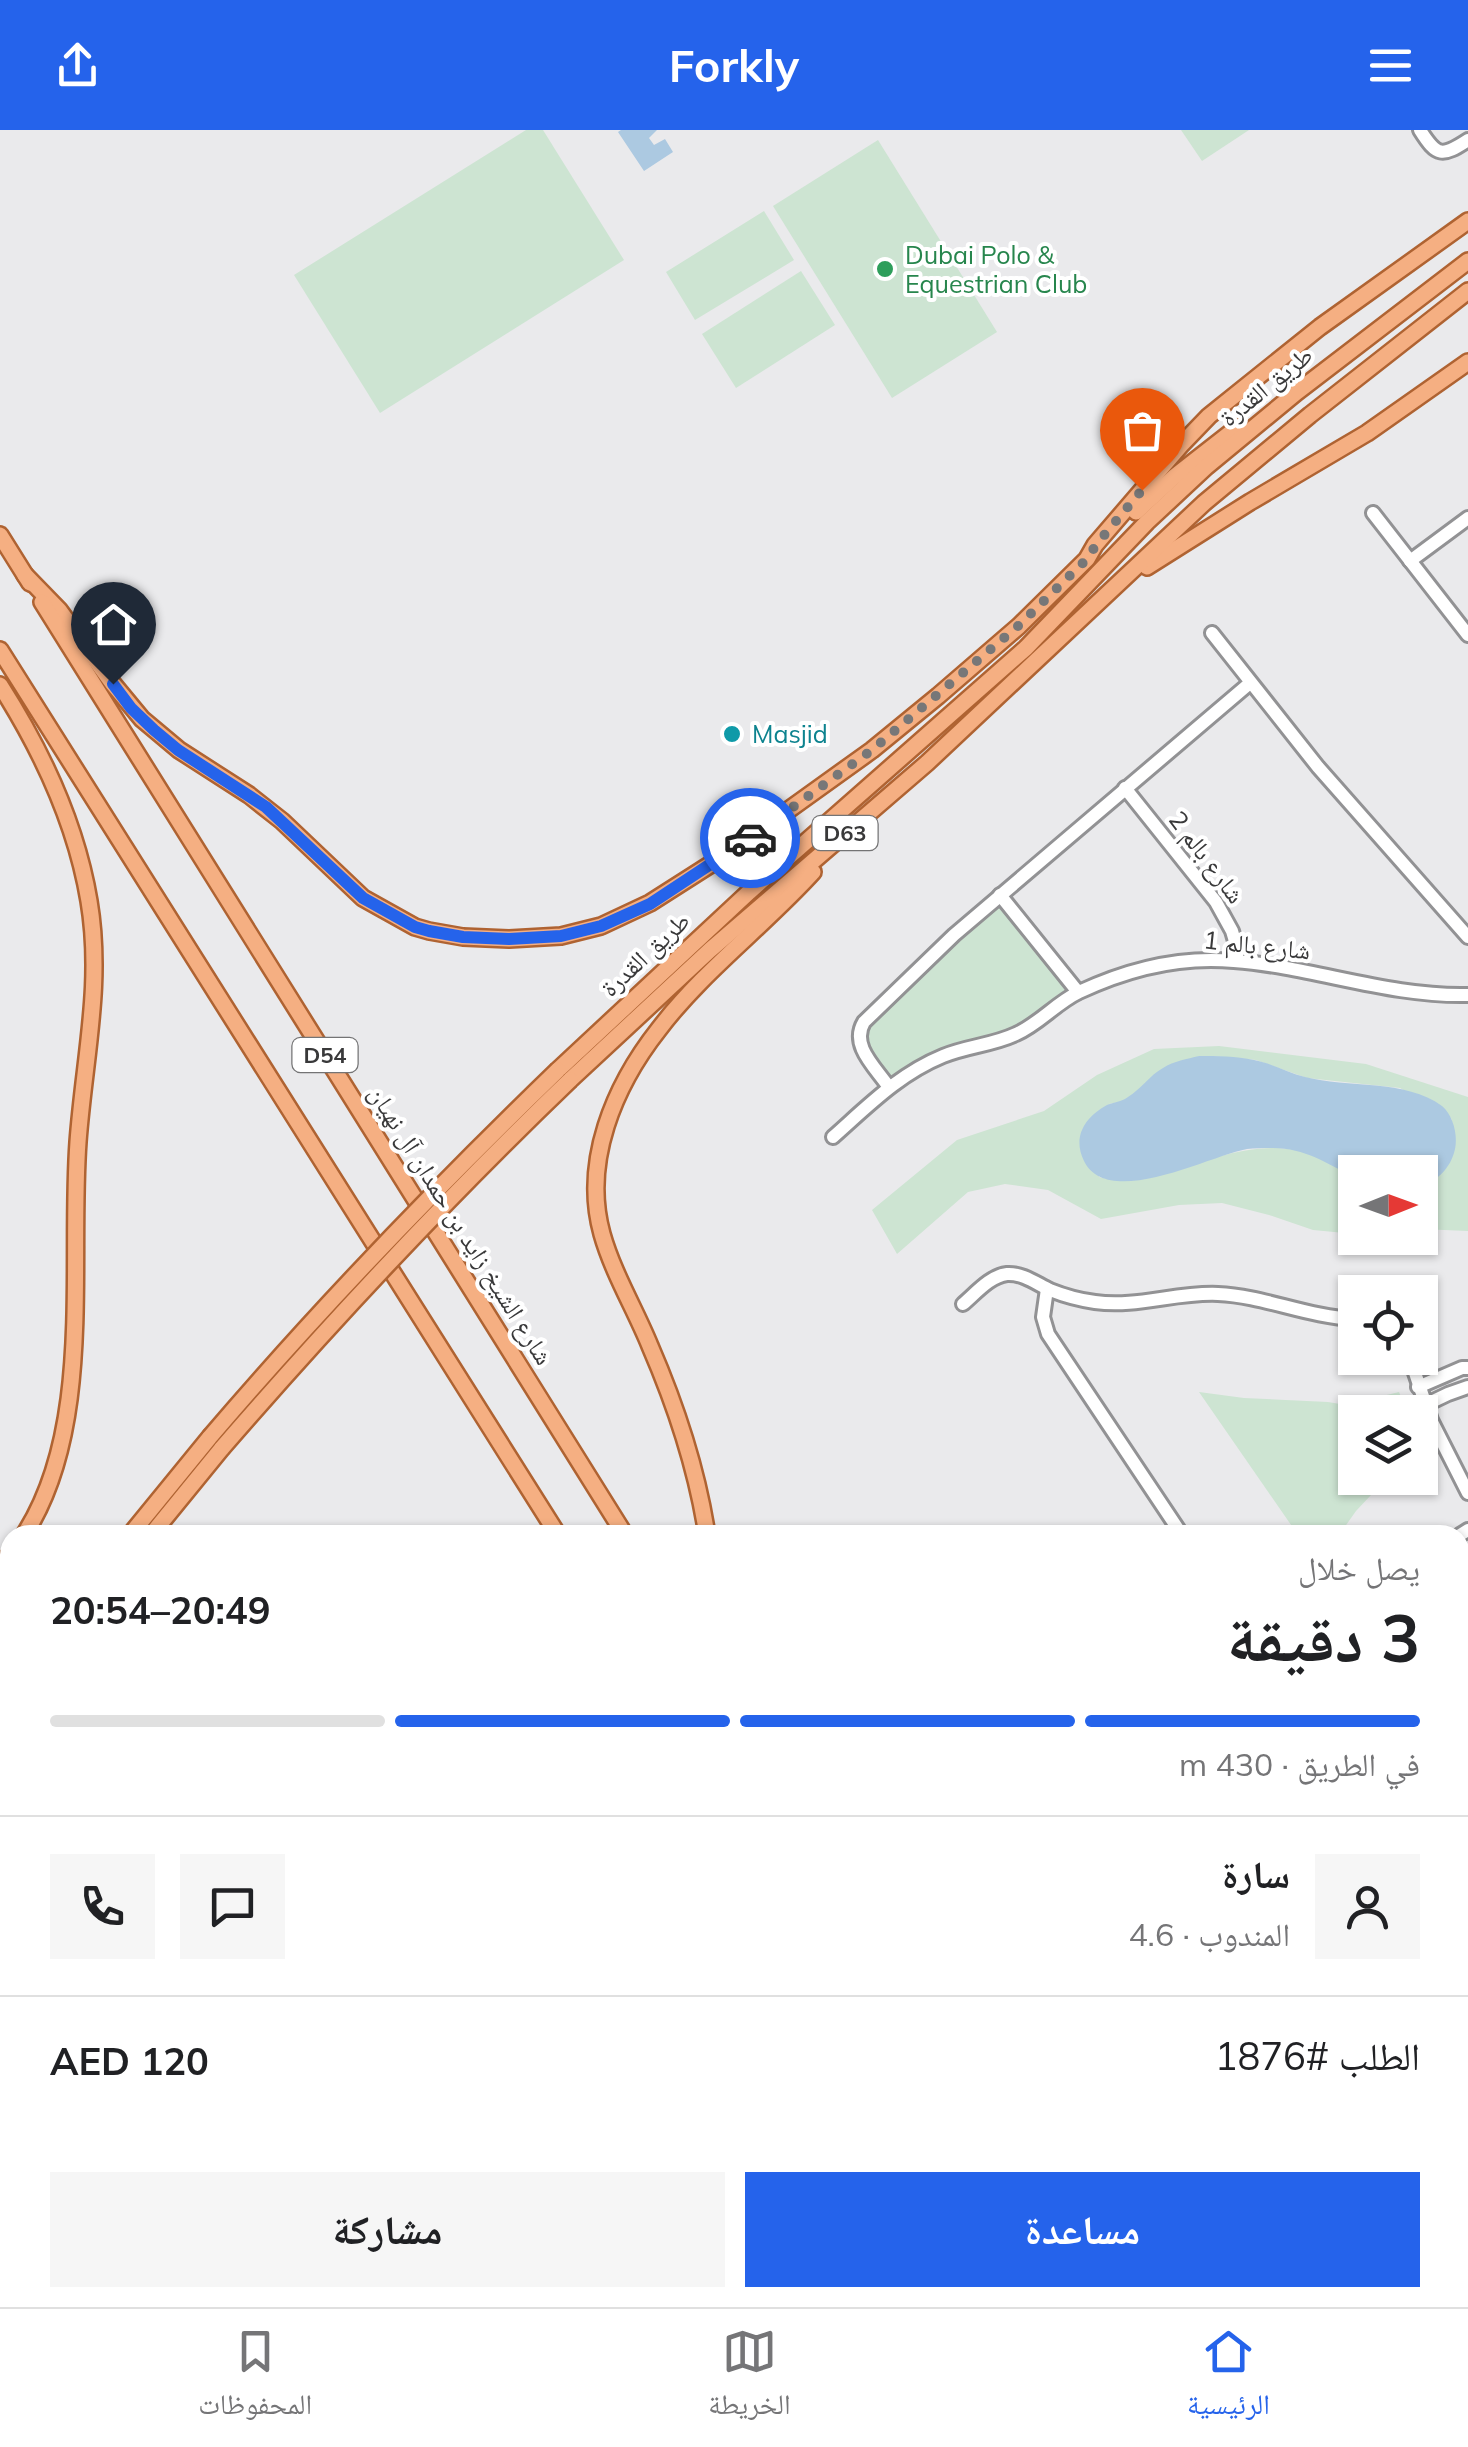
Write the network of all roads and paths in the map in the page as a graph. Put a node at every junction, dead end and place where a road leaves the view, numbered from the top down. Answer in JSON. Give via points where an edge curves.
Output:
{"nodes":[{"id":1,"x":1420,"y":130,"type":"edge"},
{"id":2,"x":1464,"y":137,"type":"edge"},
{"id":3,"x":1468,"y":221,"type":"edge"},
{"id":4,"x":1468,"y":261,"type":"edge"},
{"id":5,"x":1468,"y":292,"type":"edge"},
{"id":6,"x":1468,"y":362,"type":"edge"},
{"id":7,"x":1297,"y":392,"type":"junction"},
{"id":8,"x":1374,"y":514,"type":"dead end"},
{"id":9,"x":1468,"y":518,"type":"edge"},
{"id":10,"x":0,"y":535,"type":"edge"},
{"id":11,"x":1087,"y":559,"type":"junction"},
{"id":12,"x":1410,"y":562,"type":"junction"},
{"id":13,"x":25,"y":576,"type":"junction"},
{"id":14,"x":1118,"y":585,"type":"junction"},
{"id":15,"x":1212,"y":634,"type":"dead end"},
{"id":16,"x":1468,"y":635,"type":"edge"},
{"id":17,"x":0,"y":650,"type":"edge"},
{"id":18,"x":1250,"y":683,"type":"junction"},
{"id":19,"x":0,"y":685,"type":"edge"},
{"id":20,"x":1126,"y":788,"type":"junction"},
{"id":21,"x":844,"y":833,"type":"junction"},
{"id":22,"x":1000,"y":895,"type":"junction"},
{"id":23,"x":1468,"y":937,"type":"edge"},
{"id":24,"x":1237,"y":961,"type":"junction"},
{"id":25,"x":1078,"y":992,"type":"junction"},
{"id":26,"x":1468,"y":996,"type":"edge"},
{"id":27,"x":564,"y":1075,"type":"junction"},
{"id":28,"x":888,"y":1086,"type":"junction"},
{"id":29,"x":833,"y":1137,"type":"dead end"},
{"id":30,"x":1047,"y":1289,"type":"junction"},
{"id":31,"x":963,"y":1304,"type":"dead end"},
{"id":32,"x":1338,"y":1317,"type":"edge"},
{"id":33,"x":1466,"y":1366,"type":"edge"},
{"id":34,"x":1415,"y":1375,"type":"edge"},
{"id":35,"x":1468,"y":1387,"type":"edge"},
{"id":36,"x":1418,"y":1388,"type":"junction"},
{"id":37,"x":1421,"y":1395,"type":"edge"},
{"id":38,"x":1438,"y":1400,"type":"edge"},
{"id":39,"x":1438,"y":1434,"type":"edge"},
{"id":40,"x":216,"y":1442,"type":"junction"},
{"id":41,"x":1468,"y":1492,"type":"edge"},
{"id":42,"x":30,"y":1525,"type":"edge"},
{"id":43,"x":139,"y":1525,"type":"edge"},
{"id":44,"x":158,"y":1525,"type":"edge"},
{"id":45,"x":552,"y":1525,"type":"edge"},
{"id":46,"x":619,"y":1525,"type":"edge"},
{"id":47,"x":705,"y":1525,"type":"edge"},
{"id":48,"x":1175,"y":1525,"type":"edge"}],
"edges":[{"from":1,"to":2,"type":"street","via":[[1440,152]]},
{"from":3,"to":11,"type":"main road","name":"طريق القدرة","number":"D63","via":[[1209,416]]},
{"from":4,"to":7,"type":"main road","name":"طريق القدرة","number":"D63"},
{"from":5,"to":14,"type":"main road","name":"طريق القدرة","number":"D63","via":[[1220,491]]},
{"from":6,"to":14,"type":"main road","name":"طريق القدرة","number":"D63","via":[[1342,449]]},
{"from":7,"to":11,"type":"main road","via":[[1256,414],[1174,477]]},
{"from":7,"to":27,"type":"main road","name":"طريق القدرة","number":"D63","via":[[1186,485],[1026,648],[737,903]]},
{"from":8,"to":12,"type":"street"},
{"from":9,"to":12,"type":"street"},
{"from":10,"to":13,"type":"main road","name":"شارع الشيخ زايد بن حمدان آل نهيان","number":"D54"},
{"from":11,"to":13,"type":"main road","name":"طريق القدرة","number":"D63","via":[[938,696],[730,852],[650,904],[601,926],[509,939],[415,927],[363,898],[282,820],[178,750],[131,708],[59,610]]},
{"from":12,"to":16,"type":"street"},
{"from":13,"to":46,"type":"main road","name":"شارع الشيخ زايد بن حمدان آل نهيان","number":"D54"},
{"from":14,"to":21,"type":"main road","name":"طريق القدرة","number":"D63"},
{"from":15,"to":18,"type":"street"},
{"from":17,"to":45,"type":"main road","number":"D54"},
{"from":18,"to":20,"type":"street"},
{"from":18,"to":23,"type":"street"},
{"from":19,"to":42,"type":"main road","via":[[68,820],[84,875],[95,957],[78,1140],[75,1320],[65,1426]]},
{"from":20,"to":22,"type":"street"},
{"from":20,"to":24,"type":"street","name":"شارع بالم 2","via":[[1222,912]]},
{"from":21,"to":27,"type":"main road","name":"طريق القدرة","number":"D63"},
{"from":21,"to":47,"type":"main road","via":[[657,1032],[619,1095],[599,1150],[602,1234],[671,1398]]},
{"from":22,"to":25,"type":"street"},
{"from":22,"to":28,"type":"street","via":[[860,1027],[862,1048]]},
{"from":24,"to":25,"type":"street","name":"شارع بالم 1","via":[[1154,966]]},
{"from":24,"to":26,"type":"street","name":"شارع بالم 1","via":[[1405,992]]},
{"from":25,"to":28,"type":"street","name":"شارع بالم 1","via":[[1012,1036],[944,1055]]},
{"from":27,"to":40,"type":"main road","name":"طريق القدرة","number":"D63","bridge":true},
{"from":28,"to":29,"type":"street","name":"شارع بالم 1"},
{"from":30,"to":31,"type":"street","via":[[1002,1275]]},
{"from":30,"to":32,"type":"street","via":[[1115,1304],[1229,1295]]},
{"from":30,"to":48,"type":"street","via":[[1048,1334]]},
{"from":33,"to":35,"type":"street","via":[[1460,1380]]},
{"from":33,"to":36,"type":"street"},
{"from":34,"to":36,"type":"street"},
{"from":35,"to":38,"type":"street"},
{"from":36,"to":37,"type":"street"},
{"from":39,"to":41,"type":"street"},
{"from":40,"to":43,"type":"main road","name":"طريق القدرة","number":"D63"},
{"from":40,"to":44,"type":"main road","name":"طريق القدرة","number":"D63"}]}
